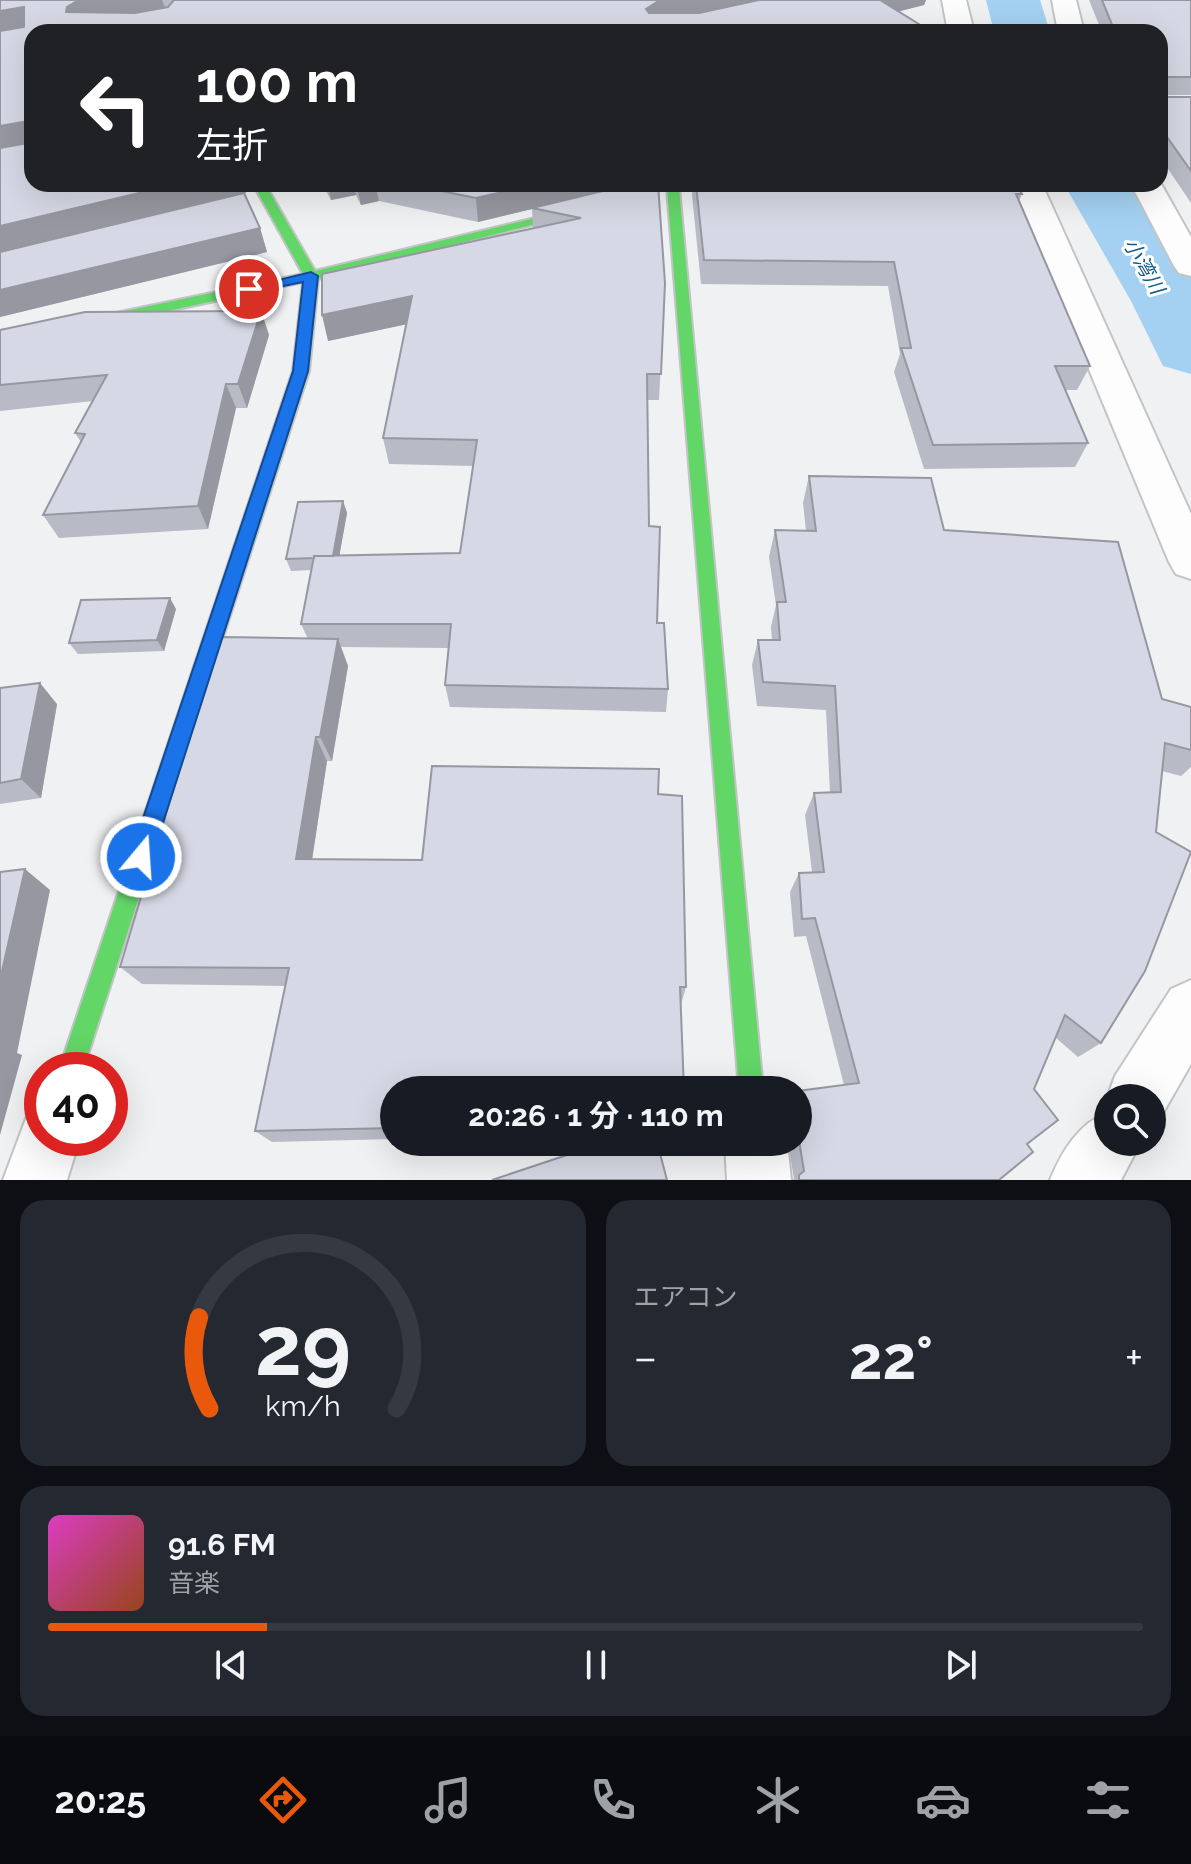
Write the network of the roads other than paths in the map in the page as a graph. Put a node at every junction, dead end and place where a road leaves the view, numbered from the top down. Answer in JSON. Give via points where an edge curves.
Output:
{"nodes":[{"id":1,"x":954,"y":0,"type":"edge"},
{"id":2,"x":1064,"y":0,"type":"edge"},
{"id":3,"x":959,"y":24,"type":"edge"},
{"id":4,"x":1069,"y":24,"type":"edge"},
{"id":5,"x":673,"y":192,"type":"edge"},
{"id":6,"x":1030,"y":192,"type":"edge"},
{"id":7,"x":1150,"y":192,"type":"edge"},
{"id":8,"x":255,"y":197,"type":"edge"},
{"id":9,"x":613,"y":203,"type":"edge"},
{"id":10,"x":1191,"y":266,"type":"edge"},
{"id":11,"x":311,"y":276,"type":"junction"},
{"id":12,"x":0,"y":342,"type":"edge"},
{"id":13,"x":1191,"y":562,"type":"edge"},
{"id":14,"x":1191,"y":1009,"type":"edge"},
{"id":15,"x":77,"y":1052,"type":"edge"},
{"id":16,"x":750,"y":1076,"type":"edge"},
{"id":17,"x":1145,"y":1084,"type":"edge"},
{"id":18,"x":43,"y":1156,"type":"edge"},
{"id":19,"x":757,"y":1156,"type":"edge"},
{"id":20,"x":1100,"y":1156,"type":"edge"},
{"id":21,"x":35,"y":1180,"type":"edge"},
{"id":22,"x":759,"y":1180,"type":"edge"},
{"id":23,"x":1082,"y":1180,"type":"edge"}],
"edges":[{"from":1,"to":3,"type":"street"},
{"from":2,"to":4,"type":"street"},
{"from":5,"to":16,"type":"street"},
{"from":6,"to":13,"type":"street"},
{"from":7,"to":10,"type":"street"},
{"from":8,"to":11,"type":"street"},
{"from":9,"to":11,"type":"street"},
{"from":11,"to":12,"type":"street"},
{"from":11,"to":15,"type":"street","via":[[301,371]]},
{"from":14,"to":17,"type":"street"},
{"from":18,"to":21,"type":"street"},
{"from":19,"to":22,"type":"street"},
{"from":20,"to":23,"type":"street"}]}
